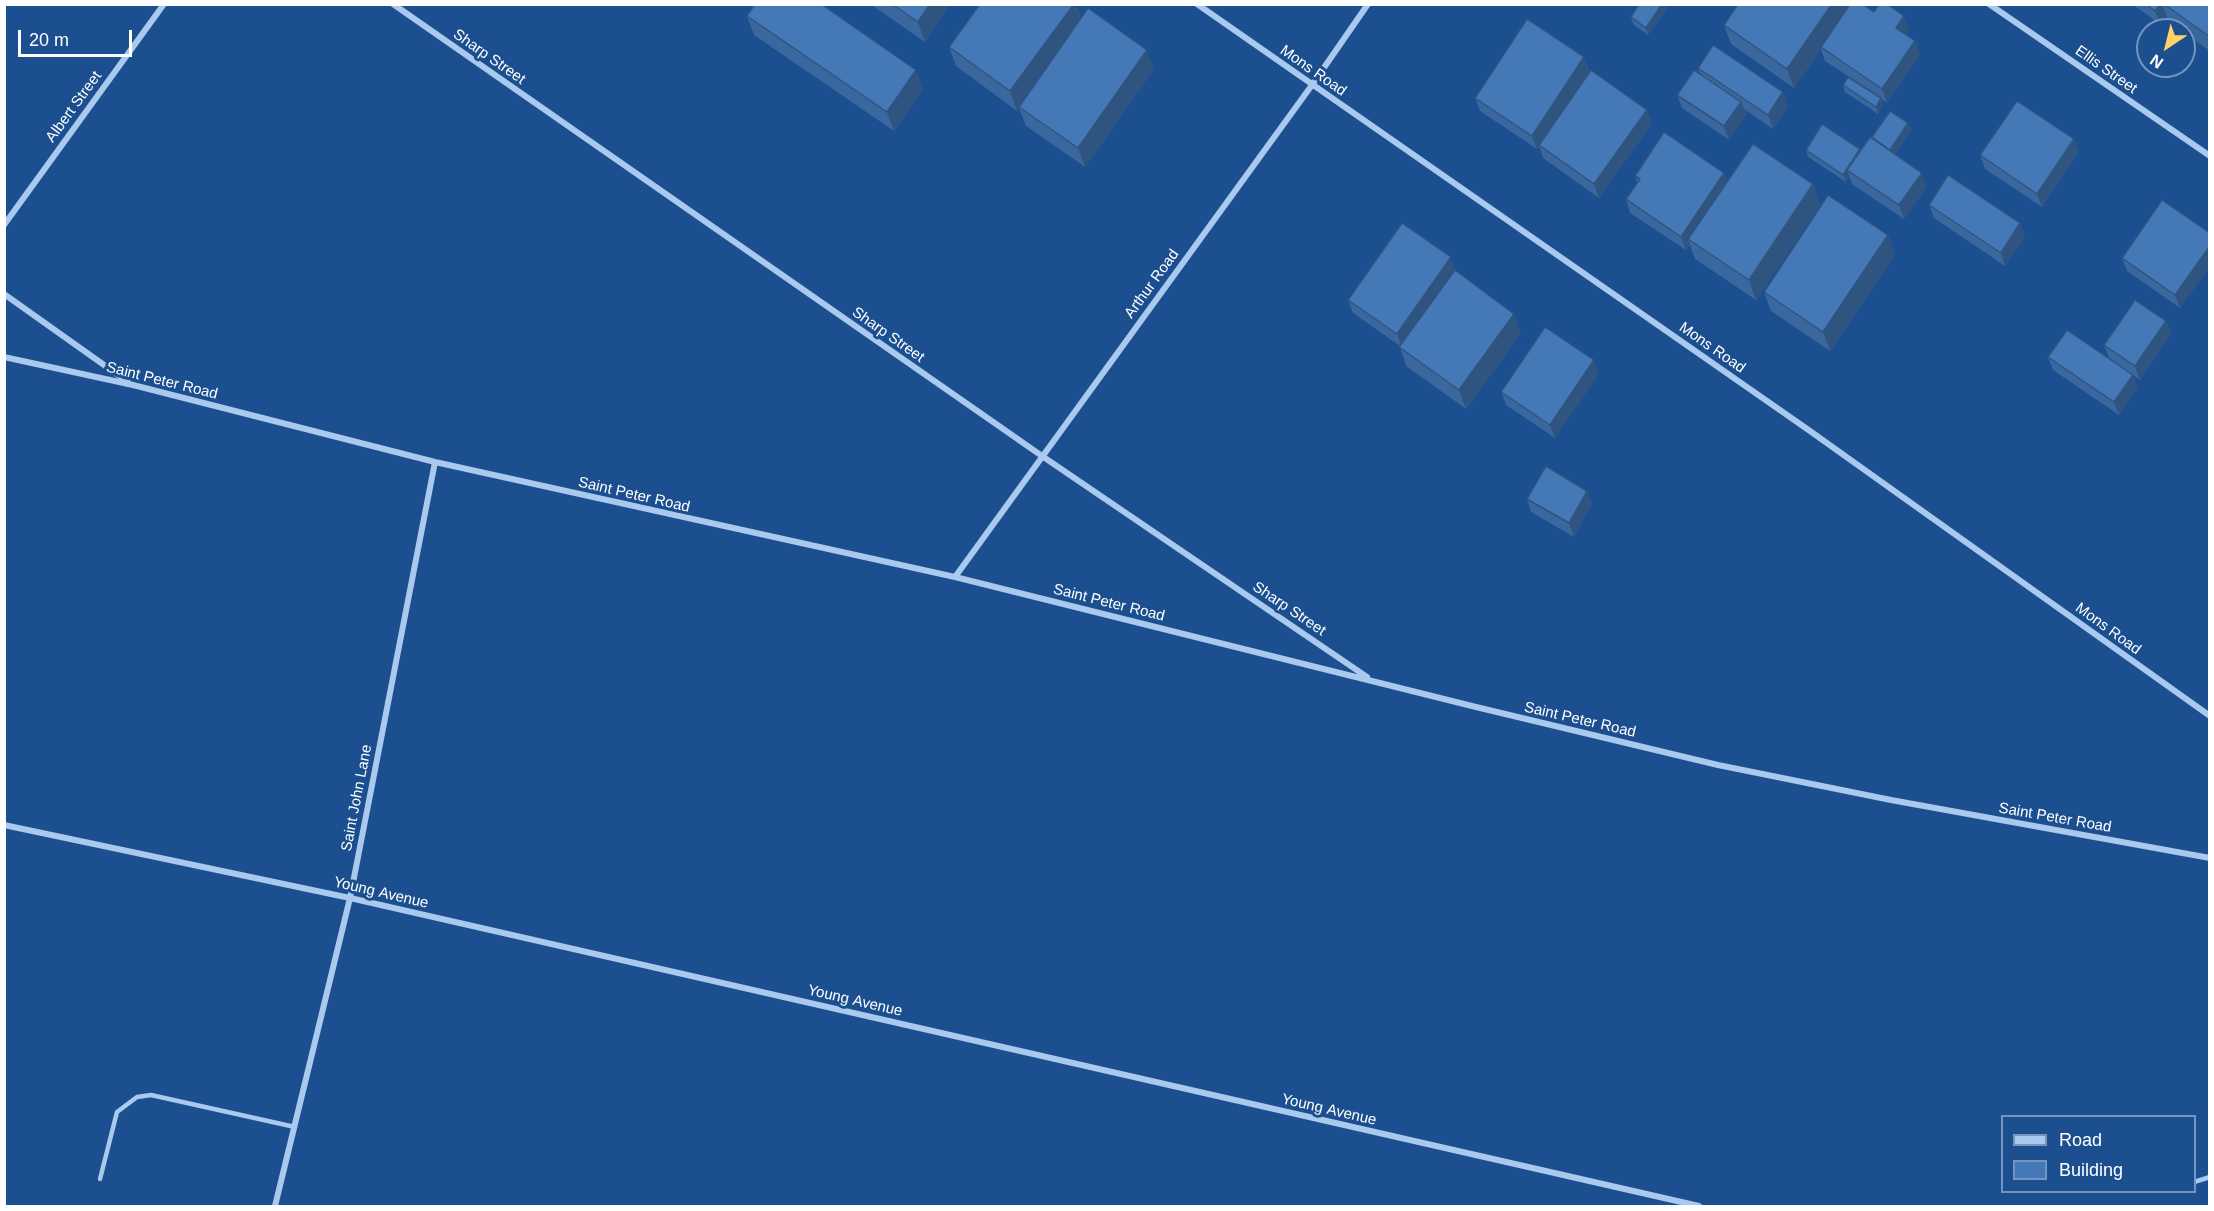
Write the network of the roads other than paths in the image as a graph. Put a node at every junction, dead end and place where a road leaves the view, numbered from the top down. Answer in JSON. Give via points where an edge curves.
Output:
{"nodes":[{"id":1,"x":164,"y":4,"type":"edge"},
{"id":2,"x":393,"y":4,"type":"edge"},
{"id":3,"x":1197,"y":4,"type":"edge"},
{"id":4,"x":1368,"y":4,"type":"edge"},
{"id":5,"x":1989,"y":4,"type":"edge"},
{"id":6,"x":1312,"y":85,"type":"junction"},
{"id":7,"x":2210,"y":156,"type":"edge"},
{"id":8,"x":4,"y":225,"type":"edge"},
{"id":9,"x":4,"y":294,"type":"edge"},
{"id":10,"x":4,"y":357,"type":"edge"},
{"id":11,"x":133,"y":385,"type":"junction"},
{"id":12,"x":1042,"y":456,"type":"junction"},
{"id":13,"x":435,"y":462,"type":"junction"},
{"id":14,"x":955,"y":577,"type":"junction"},
{"id":15,"x":1372,"y":680,"type":"junction"},
{"id":16,"x":2210,"y":716,"type":"edge"},
{"id":17,"x":4,"y":825,"type":"edge"},
{"id":18,"x":2210,"y":858,"type":"edge"},
{"id":19,"x":350,"y":898,"type":"junction"},
{"id":20,"x":295,"y":1127,"type":"junction"},
{"id":21,"x":100,"y":1179,"type":"dead end"},
{"id":22,"x":276,"y":1206,"type":"edge"},
{"id":23,"x":1699,"y":1206,"type":"edge"}],
"edges":[{"from":1,"to":8,"type":"street","name":"Albert Street"},
{"from":2,"to":12,"type":"street","name":"Sharp Street"},
{"from":3,"to":6,"type":"street","name":"Mons Road"},
{"from":4,"to":6,"type":"street","name":"Arthur Road"},
{"from":5,"to":7,"type":"street","name":"Ellis Street"},
{"from":6,"to":12,"type":"street","name":"Arthur Road"},
{"from":6,"to":16,"type":"street","name":"Mons Road","via":[[1810,430]]},
{"from":9,"to":11,"type":"street"},
{"from":10,"to":11,"type":"street","name":"Saint Peter Road"},
{"from":11,"to":13,"type":"street","name":"Saint Peter Road"},
{"from":12,"to":14,"type":"street","name":"Arthur Road"},
{"from":12,"to":15,"type":"street","name":"Sharp Street"},
{"from":13,"to":14,"type":"street","name":"Saint Peter Road"},
{"from":13,"to":19,"type":"street","name":"Saint John Lane"},
{"from":14,"to":15,"type":"street","name":"Saint Peter Road"},
{"from":15,"to":18,"type":"street","name":"Saint Peter Road","via":[[1718,765]]},
{"from":17,"to":19,"type":"street","name":"Young Avenue"},
{"from":19,"to":20,"type":"street","name":"Saint John Lane"},
{"from":19,"to":23,"type":"street","name":"Young Avenue"},
{"from":20,"to":21,"type":"lane","via":[[152,1095],[137,1097],[117,1112]]},
{"from":20,"to":22,"type":"street","name":"Saint John Lane"}]}
